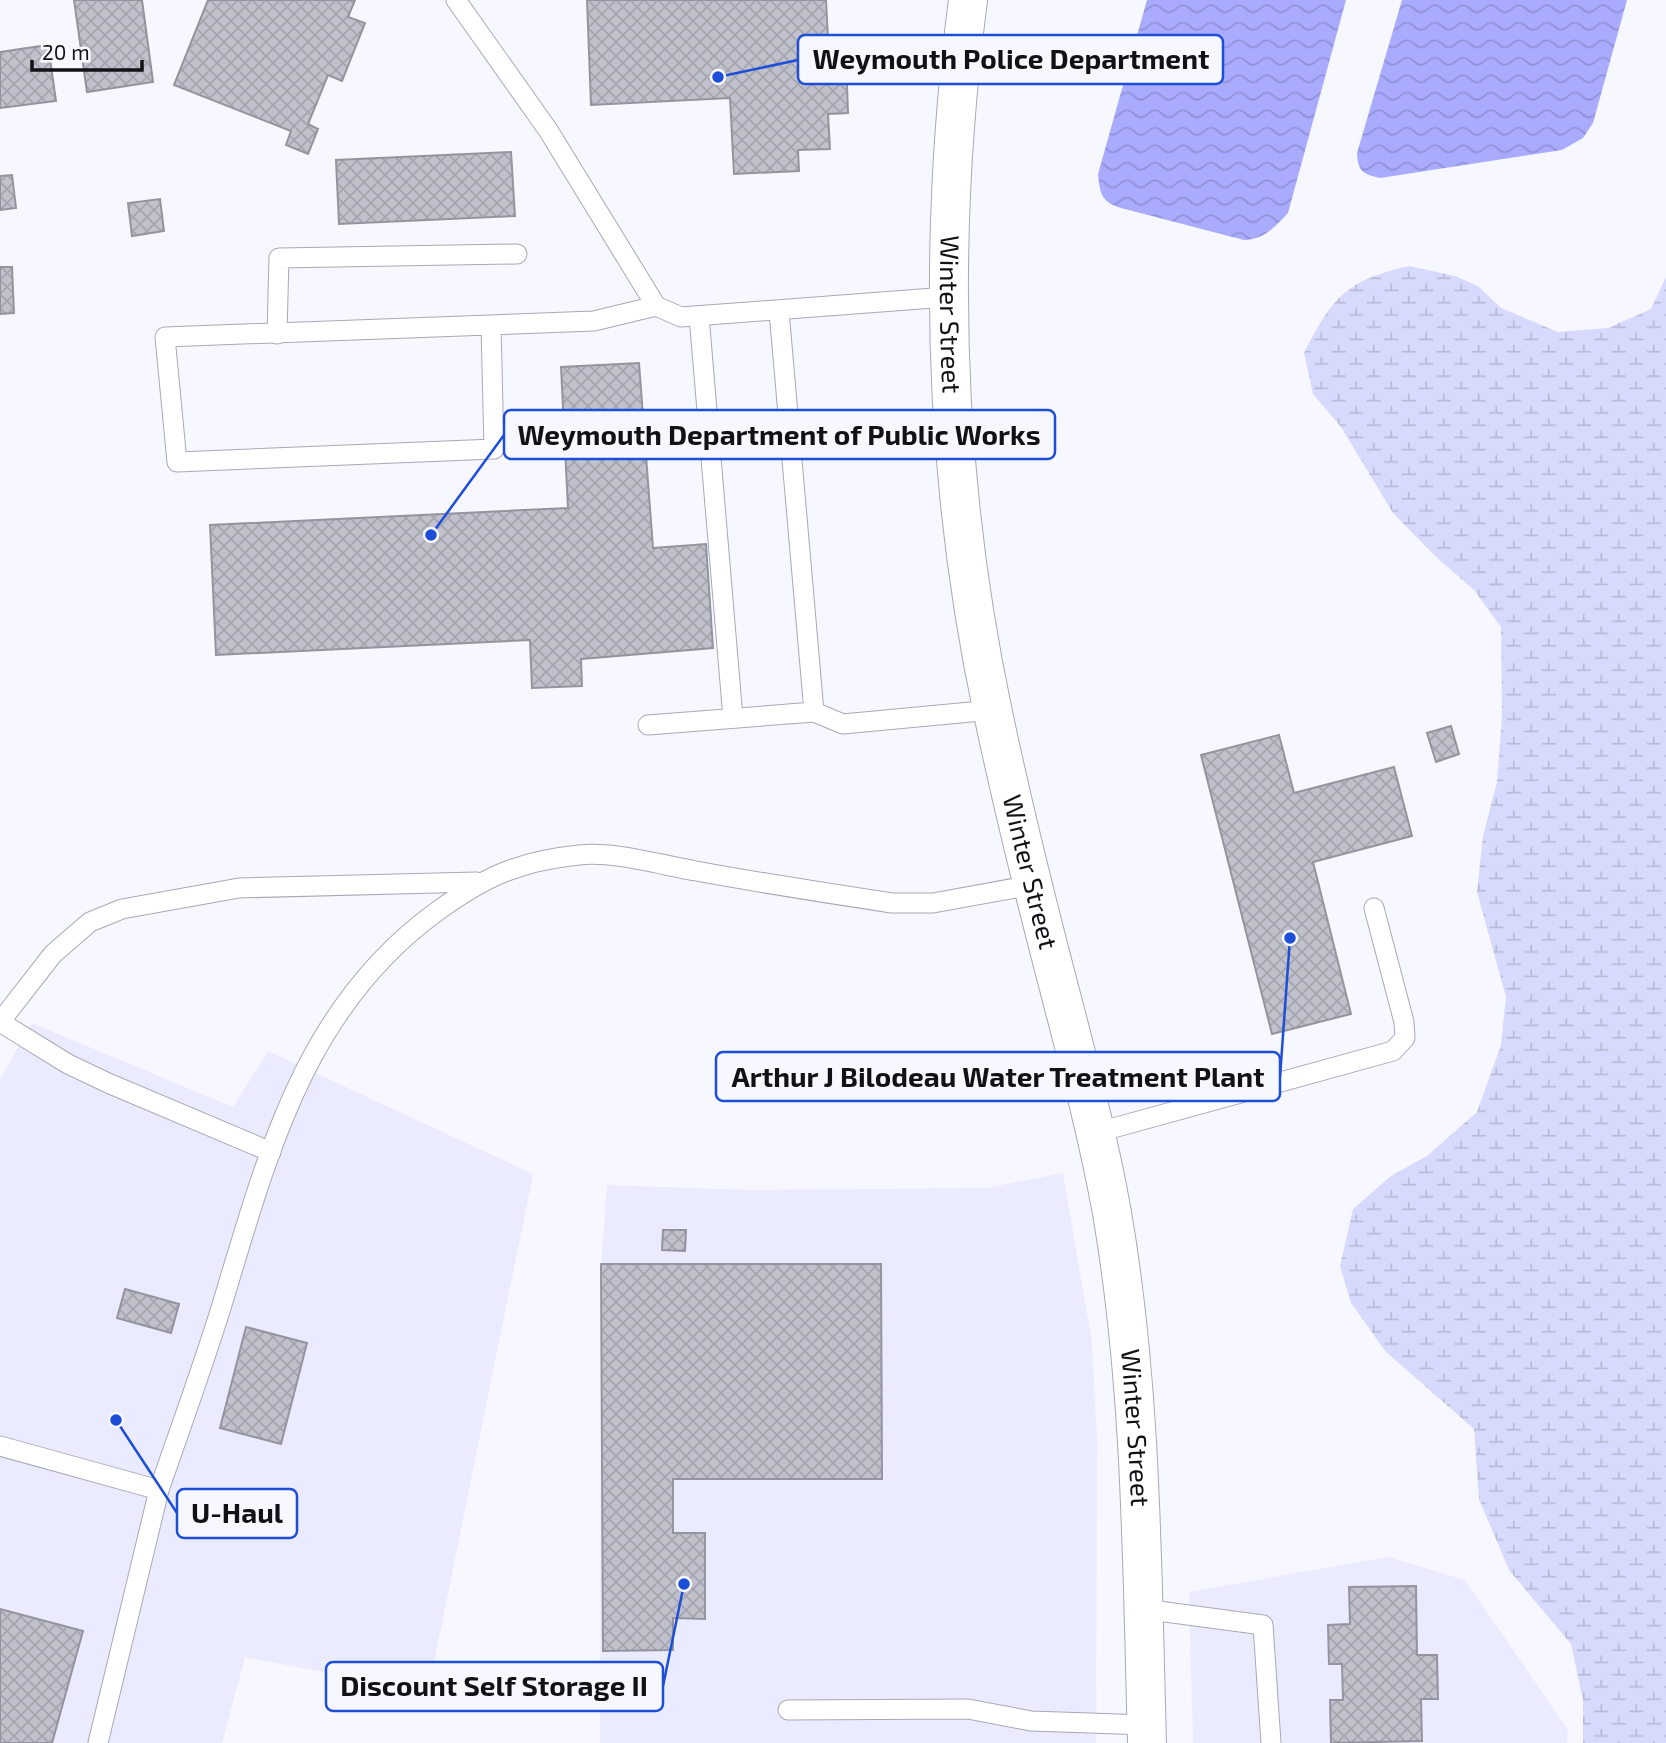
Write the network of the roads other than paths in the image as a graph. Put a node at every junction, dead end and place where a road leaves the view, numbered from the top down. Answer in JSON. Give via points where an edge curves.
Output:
{"nodes":[{"id":1,"x":456,"y":0,"type":"edge"},
{"id":2,"x":968,"y":0,"type":"edge"},
{"id":3,"x":517,"y":254,"type":"dead end"},
{"id":4,"x":947,"y":297,"type":"junction"},
{"id":5,"x":656,"y":306,"type":"junction"},
{"id":6,"x":779,"y":311,"type":"junction"},
{"id":7,"x":699,"y":316,"type":"junction"},
{"id":8,"x":491,"y":326,"type":"junction"},
{"id":9,"x":277,"y":334,"type":"junction"},
{"id":10,"x":992,"y":710,"type":"junction"},
{"id":11,"x":814,"y":712,"type":"junction"},
{"id":12,"x":733,"y":718,"type":"junction"},
{"id":13,"x":648,"y":725,"type":"dead end"},
{"id":14,"x":477,"y":883,"type":"junction"},
{"id":15,"x":1032,"y":885,"type":"junction"},
{"id":16,"x":1374,"y":908,"type":"dead end"},
{"id":17,"x":0,"y":1022,"type":"edge"},
{"id":18,"x":1095,"y":1133,"type":"junction"},
{"id":19,"x":271,"y":1152,"type":"junction"},
{"id":20,"x":0,"y":1447,"type":"edge"},
{"id":21,"x":159,"y":1490,"type":"junction"},
{"id":22,"x":1143,"y":1609,"type":"junction"},
{"id":23,"x":788,"y":1710,"type":"dead end"},
{"id":24,"x":1147,"y":1734,"type":"edge"},
{"id":25,"x":98,"y":1743,"type":"edge"},
{"id":26,"x":1271,"y":1743,"type":"edge"}],
"edges":[{"from":1,"to":5,"type":"lane","via":[[548,130]]},
{"from":2,"to":4,"type":"main road","name":"Winter Street","via":[[952,145]]},
{"from":3,"to":9,"type":"lane","via":[[279,258]]},
{"from":4,"to":6,"type":"lane"},
{"from":4,"to":10,"type":"main road","name":"Winter Street","via":[[958,498]]},
{"from":5,"to":7,"type":"lane","via":[[681,317]]},
{"from":5,"to":8,"type":"lane","via":[[594,321]]},
{"from":6,"to":7,"type":"lane"},
{"from":6,"to":11,"type":"lane"},
{"from":7,"to":12,"type":"lane"},
{"from":8,"to":9,"type":"lane"},
{"from":8,"to":9,"type":"lane","via":[[494,449],[177,462],[165,337]]},
{"from":10,"to":11,"type":"lane","via":[[843,724]]},
{"from":10,"to":15,"type":"main road","name":"Winter Street"},
{"from":11,"to":12,"type":"lane"},
{"from":12,"to":13,"type":"lane"},
{"from":14,"to":15,"type":"lane","via":[[520,865],[582,855],[892,904],[933,903]]},
{"from":14,"to":17,"type":"lane","via":[[239,888],[122,909],[90,922],[53,954]]},
{"from":14,"to":19,"type":"lane","via":[[413,928],[361,978],[313,1051]]},
{"from":15,"to":18,"type":"main road","name":"Winter Street"},
{"from":16,"to":18,"type":"lane","via":[[1404,1022],[1405,1038],[1393,1051]]},
{"from":17,"to":19,"type":"lane","via":[[68,1064]]},
{"from":18,"to":22,"type":"main road","name":"Winter Street","via":[[1111,1209],[1130,1352]]},
{"from":19,"to":21,"type":"lane"},
{"from":20,"to":21,"type":"lane"},
{"from":21,"to":25,"type":"lane"},
{"from":22,"to":24,"type":"main road","name":"Winter Street"},
{"from":22,"to":26,"type":"lane","via":[[1263,1625]]},
{"from":23,"to":24,"type":"lane","via":[[968,1709]]}]}
